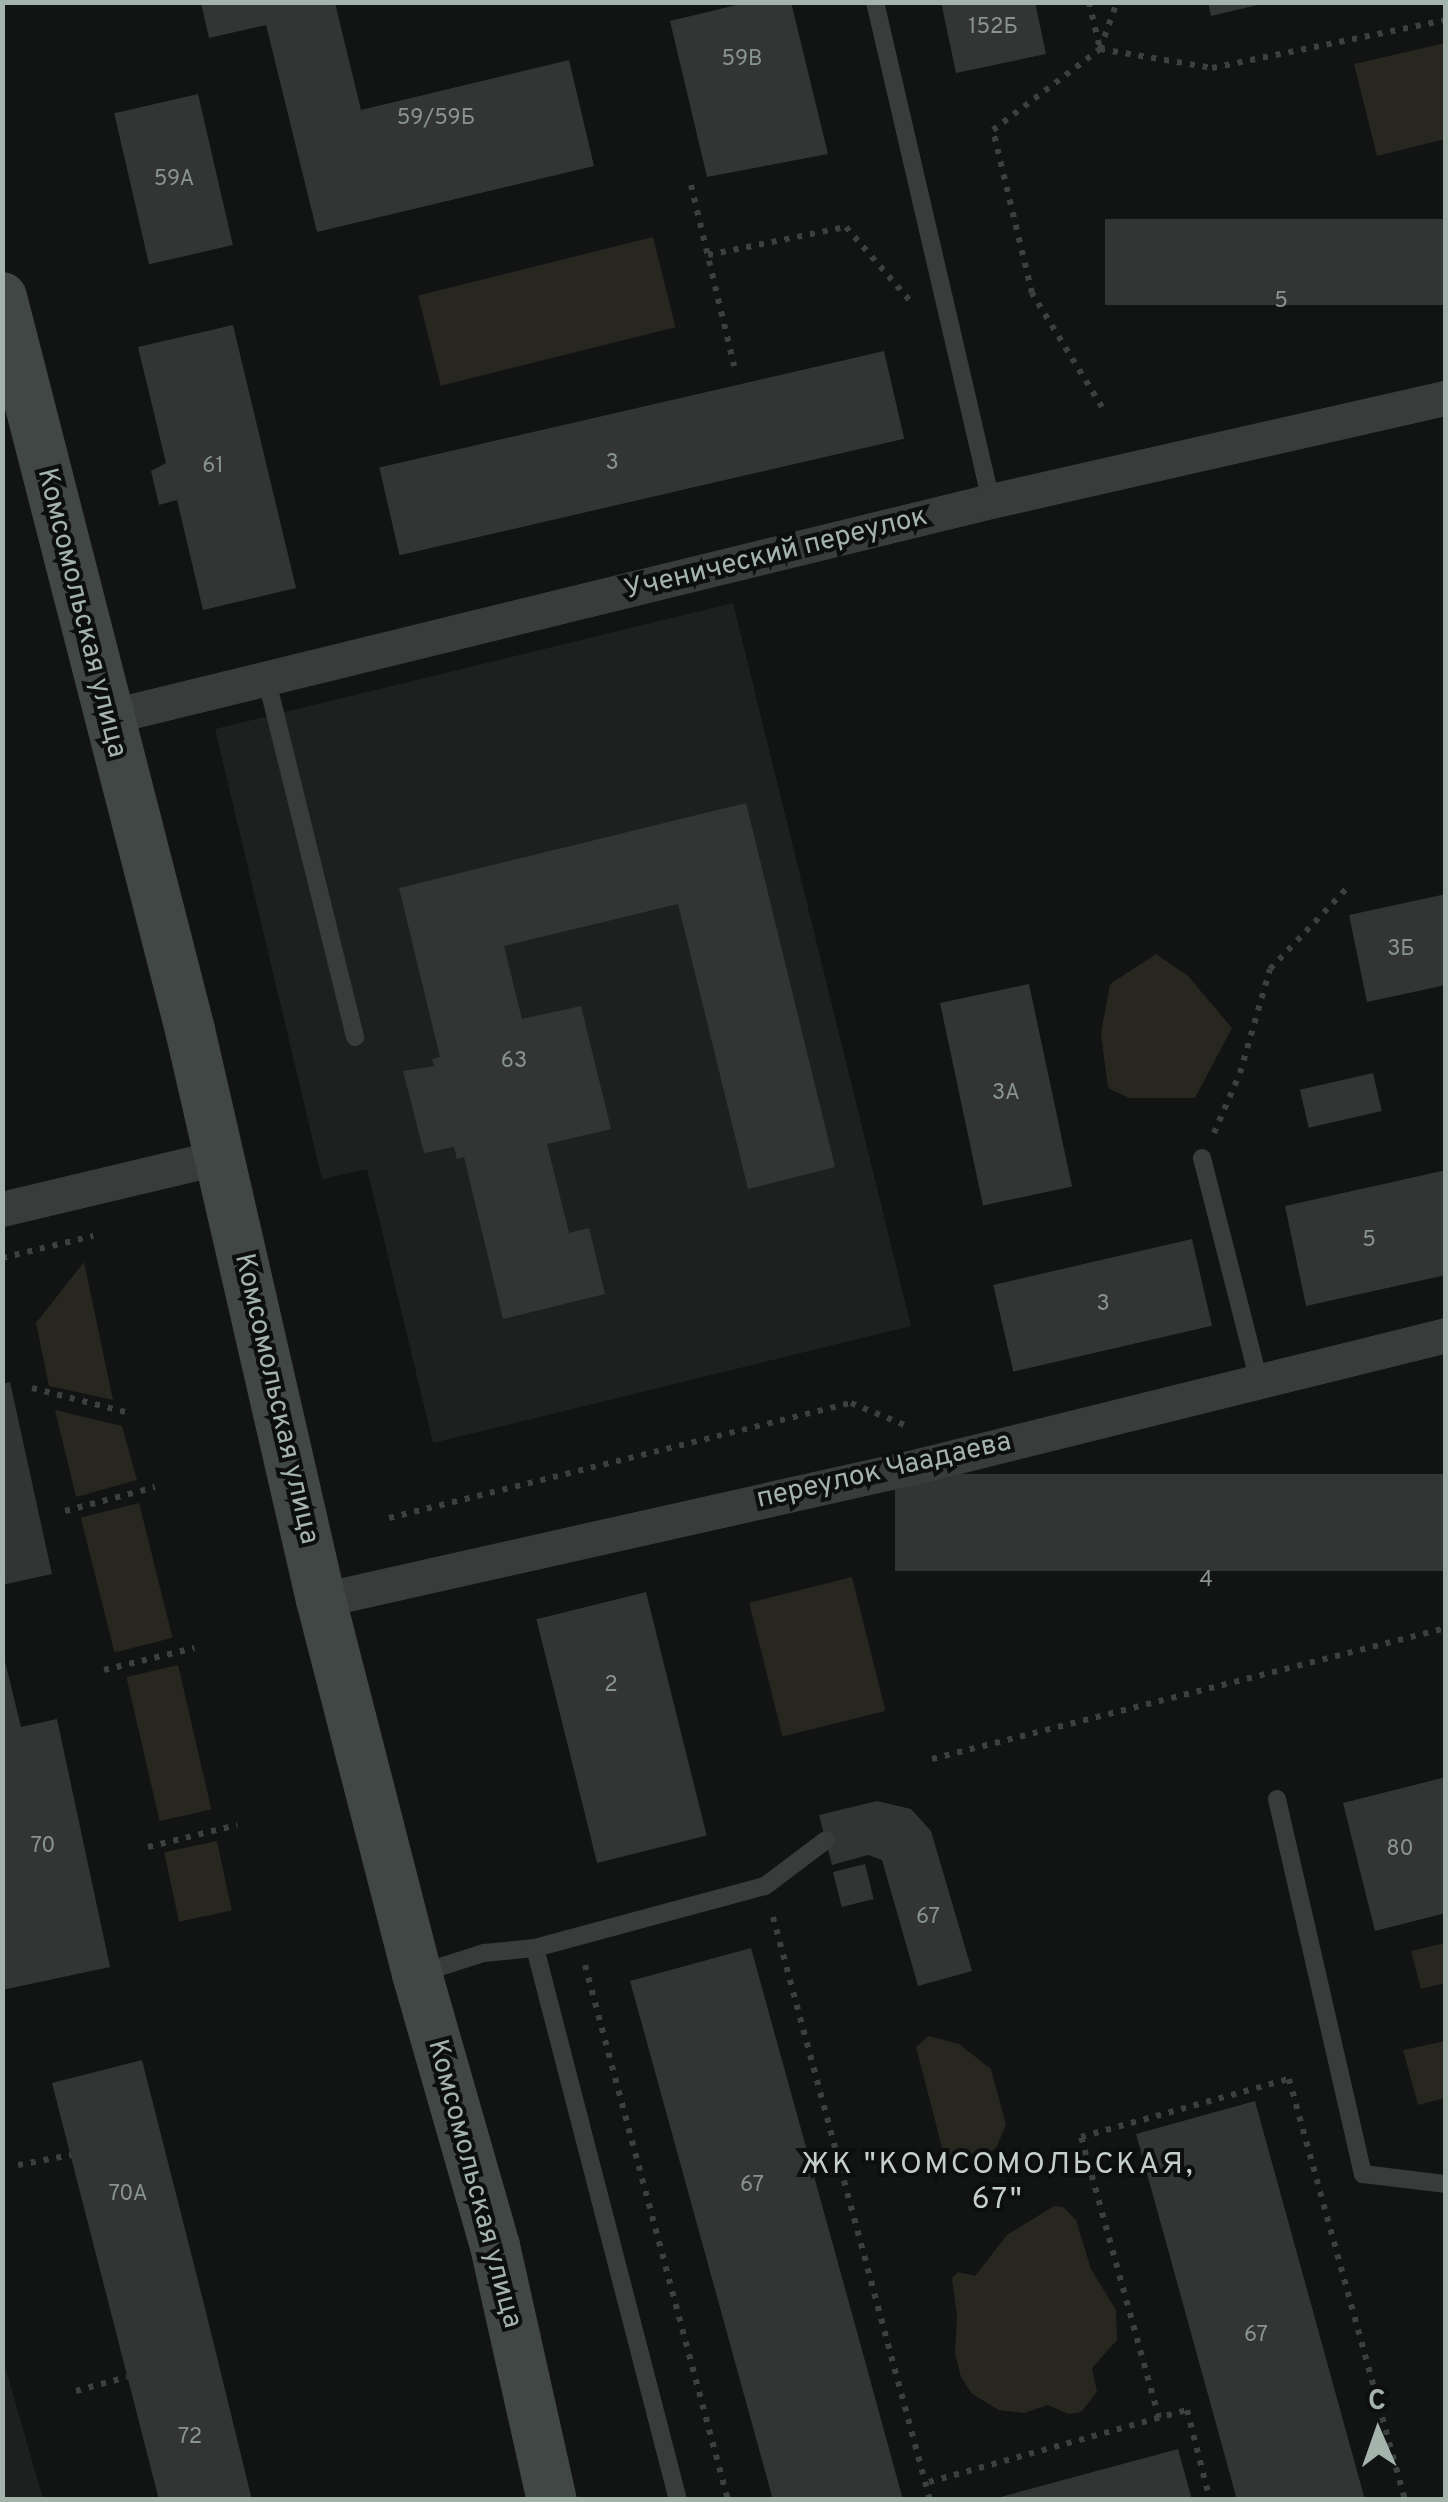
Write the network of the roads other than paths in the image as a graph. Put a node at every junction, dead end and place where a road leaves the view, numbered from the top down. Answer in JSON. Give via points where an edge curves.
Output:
{"nodes":[{"id":1,"x":875,"y":2,"type":"edge"},
{"id":2,"x":2,"y":297,"type":"edge"},
{"id":3,"x":1446,"y":398,"type":"edge"},
{"id":4,"x":991,"y":501,"type":"junction"},
{"id":5,"x":266,"y":677,"type":"junction"},
{"id":6,"x":108,"y":717,"type":"junction"},
{"id":7,"x":356,"y":1037,"type":"dead end"},
{"id":8,"x":221,"y":1158,"type":"junction"},
{"id":9,"x":1202,"y":1158,"type":"road end"},
{"id":10,"x":2,"y":1209,"type":"edge"},
{"id":11,"x":1446,"y":1335,"type":"edge"},
{"id":12,"x":1259,"y":1381,"type":"junction"},
{"id":13,"x":322,"y":1600,"type":"junction"},
{"id":14,"x":1277,"y":1799,"type":"dead end"},
{"id":15,"x":826,"y":1840,"type":"dead end"},
{"id":16,"x":535,"y":1948,"type":"junction"},
{"id":17,"x":417,"y":1974,"type":"junction"},
{"id":18,"x":1446,"y":2184,"type":"edge"},
{"id":19,"x":552,"y":2500,"type":"edge"},
{"id":20,"x":678,"y":2500,"type":"edge"}],
"edges":[{"from":1,"to":4,"type":"lane"},
{"from":2,"to":6,"type":"main road","name":"Комсомольская улица"},
{"from":3,"to":4,"type":"street","name":"Ученический переулок"},
{"from":4,"to":5,"type":"street","name":"Ученический переулок"},
{"from":5,"to":6,"type":"street","name":"Ученический переулок"},
{"from":5,"to":7,"type":"lane"},
{"from":6,"to":8,"type":"main road","name":"Комсомольская улица"},
{"from":8,"to":10,"type":"street"},
{"from":8,"to":13,"type":"main road","name":"Комсомольская улица"},
{"from":9,"to":12,"type":"lane"},
{"from":11,"to":12,"type":"street","name":"переулок Чаадаева"},
{"from":12,"to":13,"type":"street","name":"переулок Чаадаева","via":[[922,1465]]},
{"from":13,"to":17,"type":"main road","name":"Комсомольская улица"},
{"from":14,"to":18,"type":"lane","via":[[1363,2174]]},
{"from":15,"to":16,"type":"lane","via":[[764,1886]]},
{"from":16,"to":17,"type":"lane","via":[[484,1953]]},
{"from":16,"to":20,"type":"lane"},
{"from":17,"to":19,"type":"main road","name":"Комсомольская улица","via":[[495,2246]]}]}
